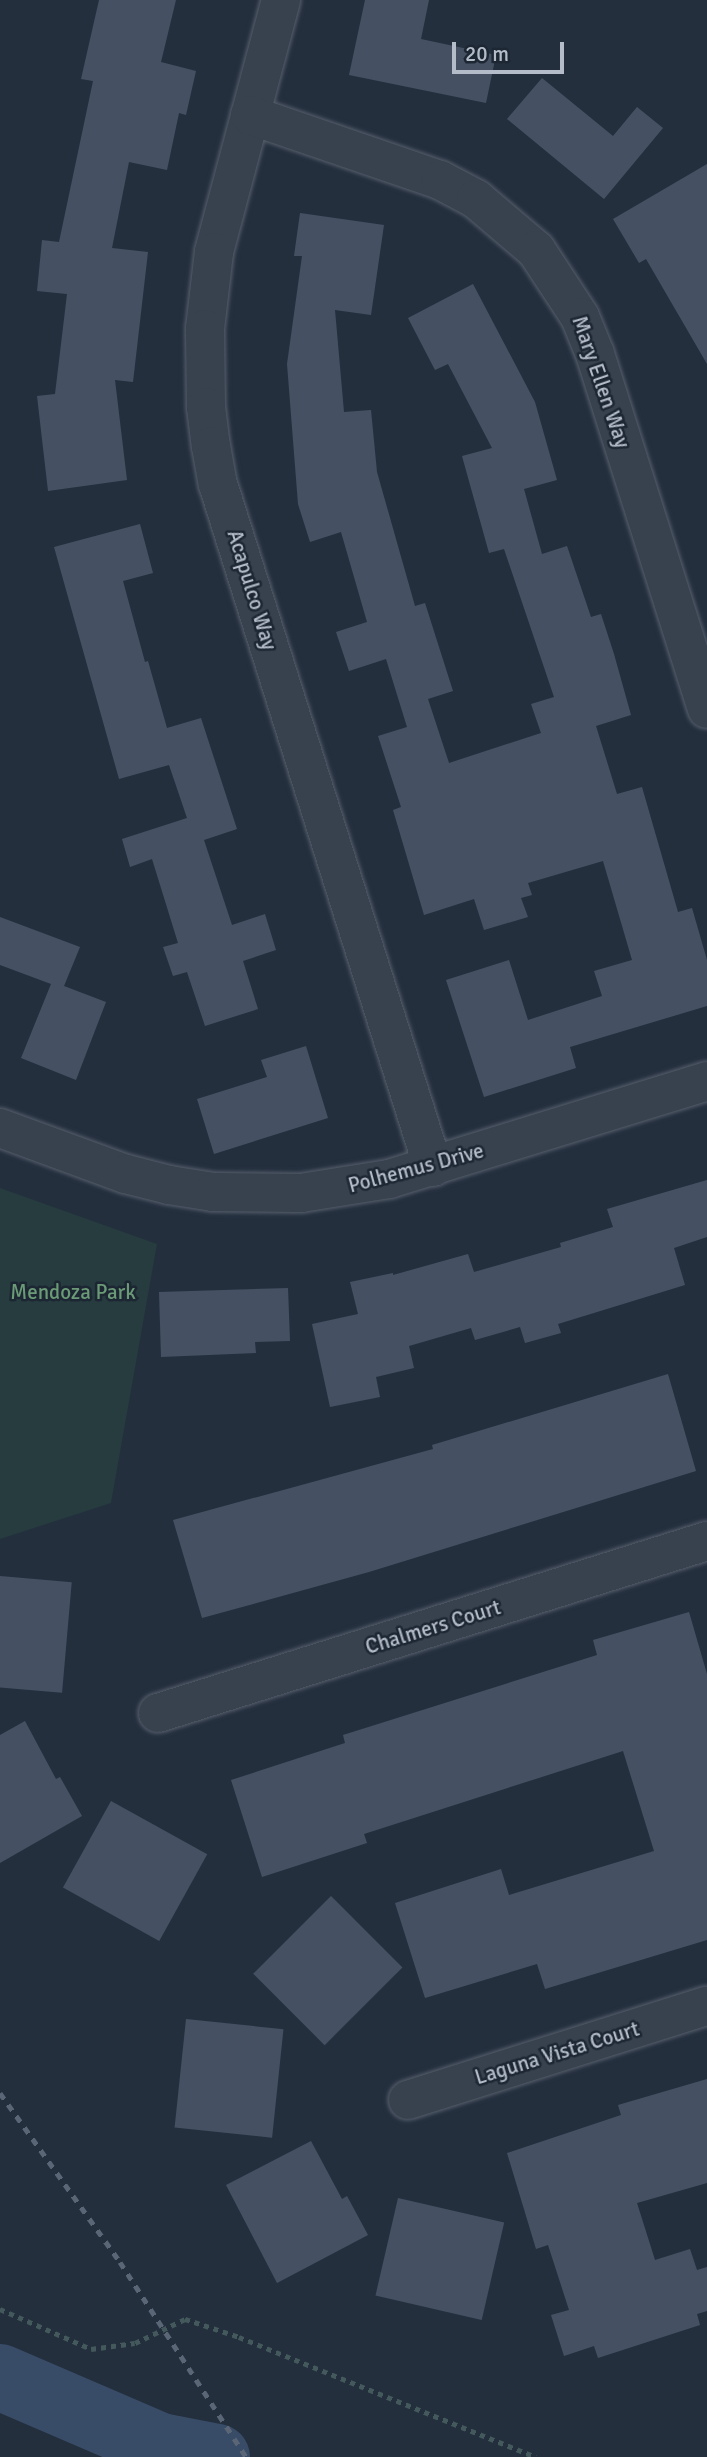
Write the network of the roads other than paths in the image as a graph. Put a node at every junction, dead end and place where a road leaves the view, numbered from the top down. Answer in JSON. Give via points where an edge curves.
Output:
{"nodes":[{"id":1,"x":281,"y":0,"type":"edge"},
{"id":2,"x":250,"y":115,"type":"junction"},
{"id":3,"x":707,"y":709,"type":"edge"},
{"id":4,"x":707,"y":1081,"type":"edge"},
{"id":5,"x":0,"y":1128,"type":"edge"},
{"id":6,"x":433,"y":1167,"type":"junction"},
{"id":7,"x":707,"y":1541,"type":"edge"},
{"id":8,"x":158,"y":1713,"type":"dead end"},
{"id":9,"x":707,"y":2006,"type":"edge"},
{"id":10,"x":408,"y":2100,"type":"dead end"}],
"edges":[{"from":1,"to":2,"type":"street","name":"Acapulco Way"},
{"from":2,"to":3,"type":"street","name":"Mary Ellen Way","via":[[440,180],[476,198],[536,250],[580,317],[595,354]]},
{"from":2,"to":6,"type":"street","name":"Acapulco Way","via":[[214,252],[205,329],[211,446],[218,484]]},
{"from":4,"to":6,"type":"street","name":"Polhemus Drive"},
{"from":5,"to":6,"type":"street","name":"Polhemus Drive","via":[[126,1174],[213,1192],[312,1192],[378,1182]]},
{"from":7,"to":8,"type":"street","name":"Chalmers Court"},
{"from":9,"to":10,"type":"street","name":"Laguna Vista Court"}]}
